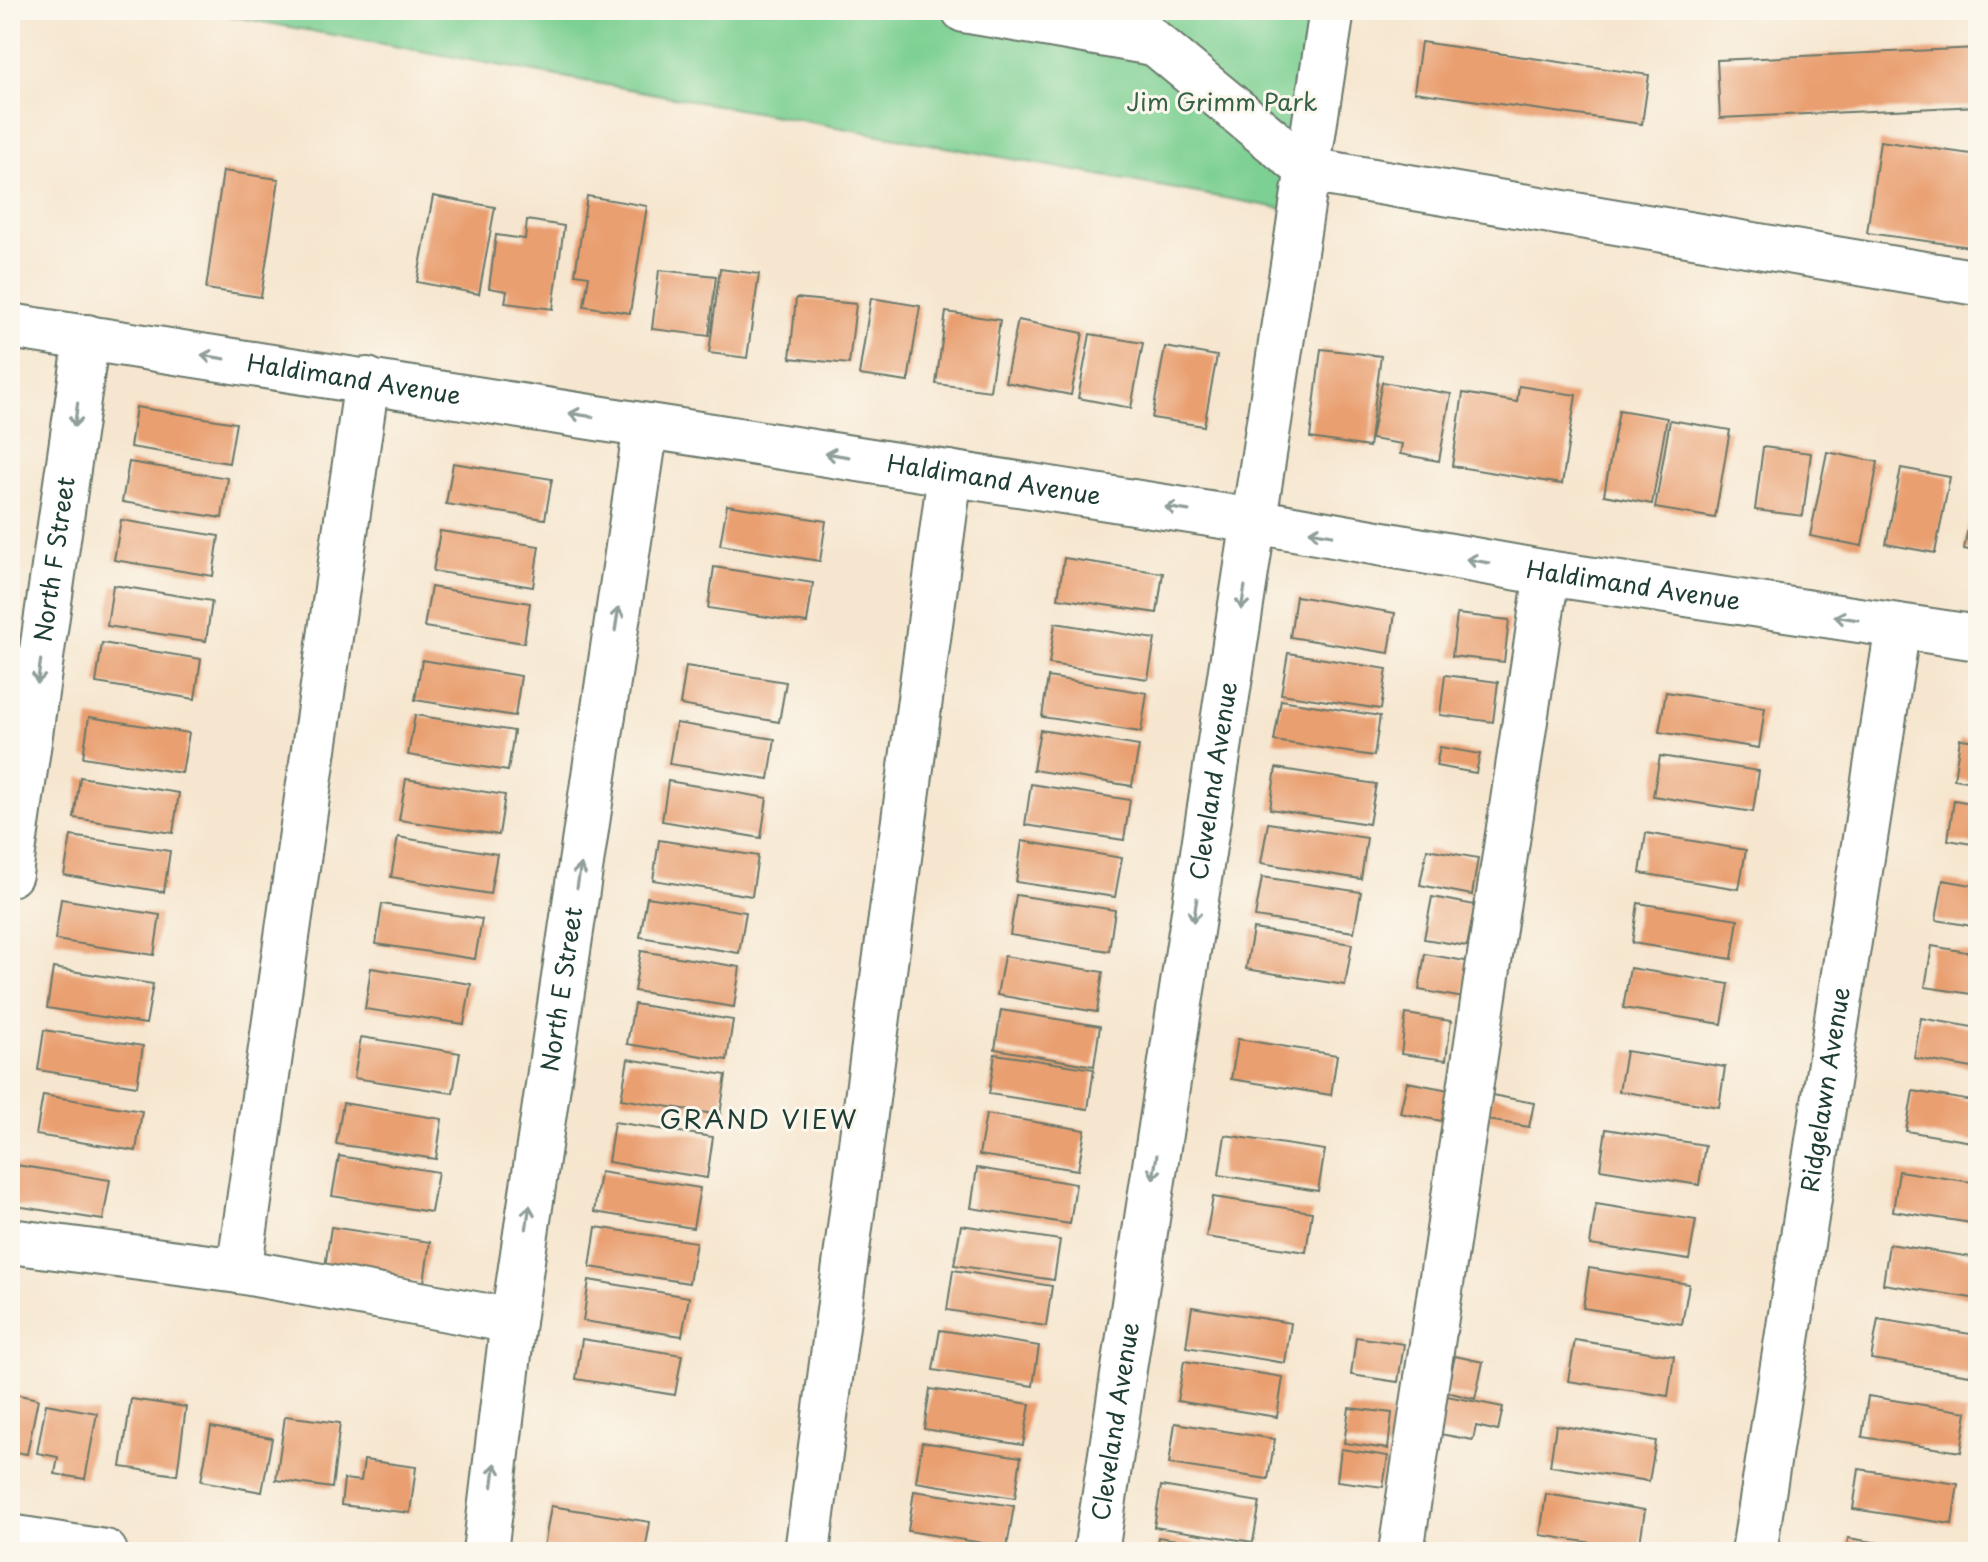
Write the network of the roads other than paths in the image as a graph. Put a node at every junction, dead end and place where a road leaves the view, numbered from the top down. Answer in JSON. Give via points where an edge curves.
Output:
{"nodes":[{"id":1,"x":964,"y":10,"type":"edge"},
{"id":2,"x":1115,"y":10,"type":"edge"},
{"id":3,"x":1332,"y":10,"type":"edge"},
{"id":4,"x":1156,"y":44,"type":"junction"},
{"id":5,"x":1308,"y":170,"type":"junction"},
{"id":6,"x":1978,"y":283,"type":"edge"},
{"id":7,"x":10,"y":326,"type":"edge"},
{"id":8,"x":87,"y":337,"type":"junction"},
{"id":9,"x":367,"y":380,"type":"junction"},
{"id":10,"x":646,"y":426,"type":"junction"},
{"id":11,"x":950,"y":473,"type":"junction"},
{"id":12,"x":1254,"y":521,"type":"junction"},
{"id":13,"x":1547,"y":573,"type":"junction"},
{"id":14,"x":1898,"y":626,"type":"junction"},
{"id":15,"x":1978,"y":638,"type":"edge"},
{"id":16,"x":10,"y":874,"type":"edge"},
{"id":17,"x":10,"y":1241,"type":"edge"},
{"id":18,"x":239,"y":1271,"type":"junction"},
{"id":19,"x":513,"y":1321,"type":"junction"},
{"id":20,"x":10,"y":1537,"type":"edge"},
{"id":21,"x":105,"y":1552,"type":"edge"},
{"id":22,"x":485,"y":1552,"type":"edge"},
{"id":23,"x":807,"y":1552,"type":"edge"},
{"id":24,"x":1096,"y":1552,"type":"edge"},
{"id":25,"x":1401,"y":1552,"type":"edge"},
{"id":26,"x":1754,"y":1552,"type":"edge"}],
"edges":[{"from":1,"to":4,"type":"street"},
{"from":2,"to":4,"type":"street"},
{"from":3,"to":5,"type":"street","name":"Cleveland Avenue"},
{"from":4,"to":5,"type":"street"},
{"from":5,"to":6,"type":"street"},
{"from":5,"to":12,"type":"street","name":"Cleveland Avenue"},
{"from":7,"to":8,"type":"street","name":"Haldimand Avenue"},
{"from":9,"to":8,"type":"street","name":"Haldimand Avenue","one_way":true},
{"from":8,"to":16,"type":"street","name":"North F Street","one_way":true},
{"from":10,"to":9,"type":"street","name":"Haldimand Avenue","one_way":true},
{"from":9,"to":18,"type":"street"},
{"from":11,"to":10,"type":"street","name":"Haldimand Avenue","one_way":true},
{"from":19,"to":10,"type":"street","name":"North E Street","one_way":true},
{"from":12,"to":11,"type":"street","name":"Haldimand Avenue","one_way":true},
{"from":11,"to":23,"type":"street"},
{"from":13,"to":12,"type":"street","name":"Haldimand Avenue","one_way":true},
{"from":12,"to":24,"type":"street","name":"Cleveland Avenue","one_way":true},
{"from":14,"to":13,"type":"street","name":"Haldimand Avenue","one_way":true},
{"from":13,"to":25,"type":"street"},
{"from":14,"to":15,"type":"street","name":"Haldimand Avenue"},
{"from":14,"to":26,"type":"street","name":"Ridgelawn Avenue"},
{"from":17,"to":18,"type":"street"},
{"from":18,"to":19,"type":"street"},
{"from":22,"to":19,"type":"street","name":"North E Street","one_way":true},
{"from":20,"to":21,"type":"street"}]}
